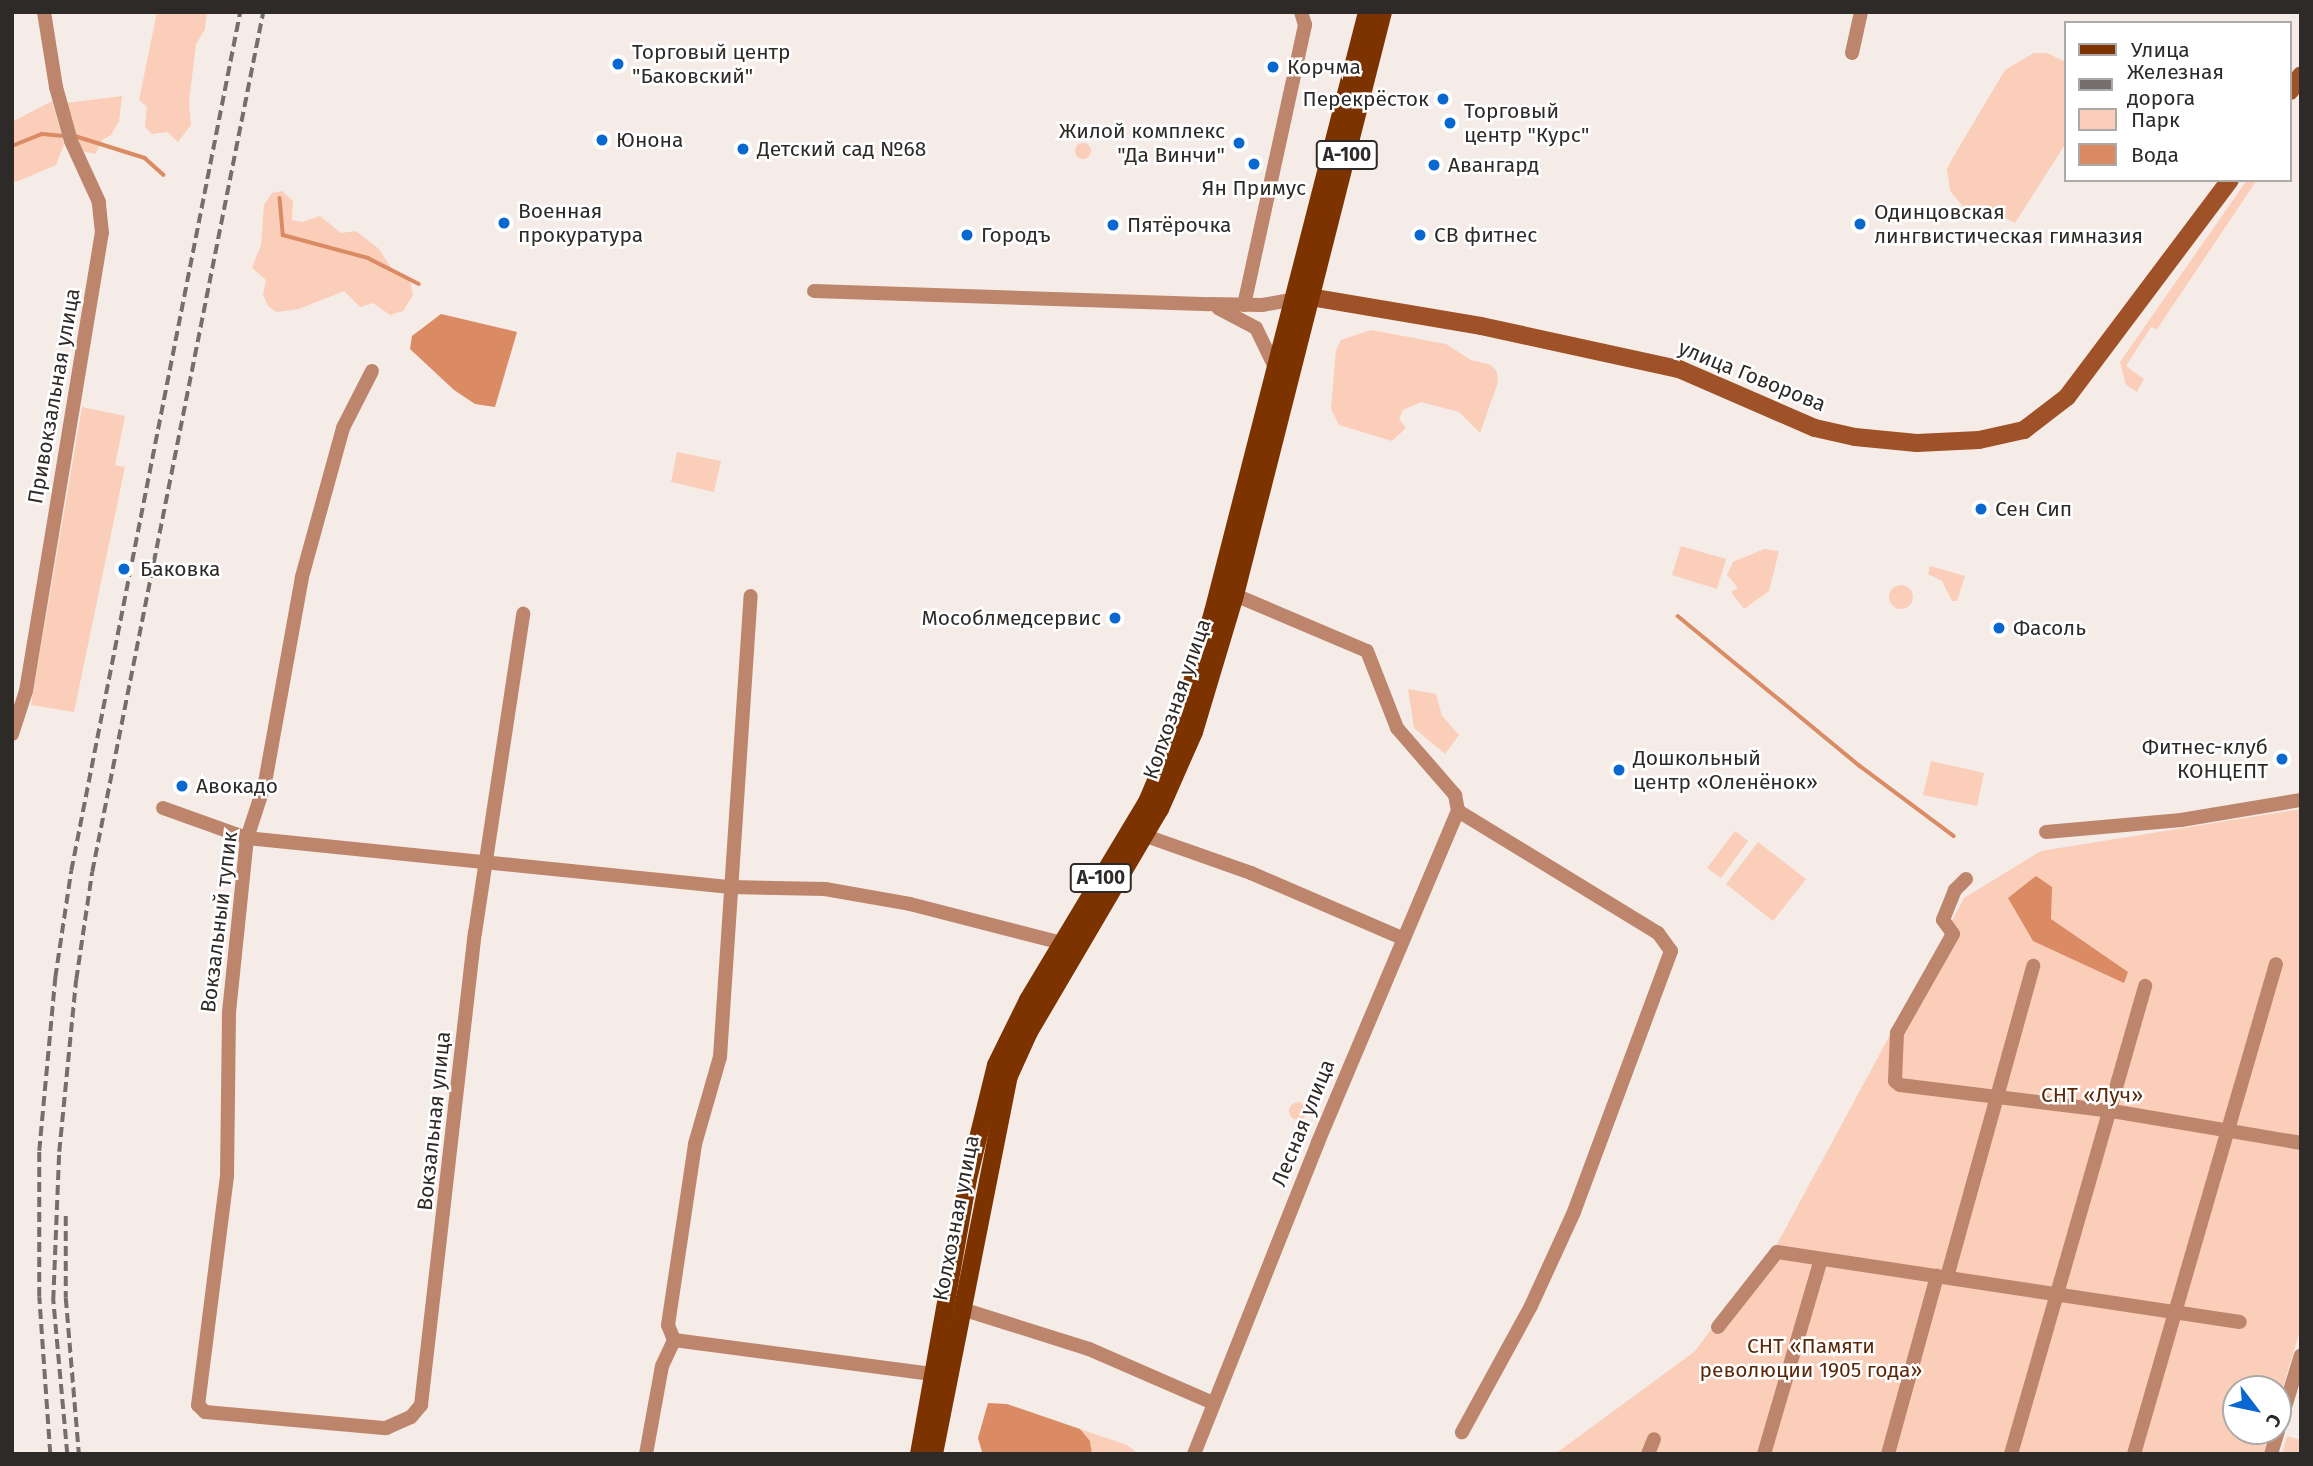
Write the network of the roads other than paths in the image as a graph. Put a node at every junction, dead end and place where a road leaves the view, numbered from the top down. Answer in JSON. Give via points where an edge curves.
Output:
{"nodes":[{"id":1,"x":44,"y":12,"type":"edge"},
{"id":2,"x":1301,"y":12,"type":"edge"},
{"id":3,"x":1367,"y":12,"type":"edge"},
{"id":4,"x":1383,"y":12,"type":"edge"},
{"id":5,"x":1861,"y":12,"type":"edge"},
{"id":6,"x":1852,"y":53,"type":"dead end"},
{"id":7,"x":2228,"y":182,"type":"edge"},
{"id":8,"x":814,"y":291,"type":"dead end"},
{"id":9,"x":1310,"y":298,"type":"junction"},
{"id":10,"x":1290,"y":299,"type":"junction"},
{"id":11,"x":1210,"y":304,"type":"junction"},
{"id":12,"x":1244,"y":305,"type":"junction"},
{"id":13,"x":1274,"y":365,"type":"junction"},
{"id":14,"x":372,"y":371,"type":"dead end"},
{"id":15,"x":1235,"y":595,"type":"junction"},
{"id":16,"x":751,"y":596,"type":"dead end"},
{"id":17,"x":523,"y":614,"type":"dead end"},
{"id":18,"x":12,"y":734,"type":"edge"},
{"id":19,"x":2301,"y":800,"type":"edge"},
{"id":20,"x":163,"y":808,"type":"dead end"},
{"id":21,"x":1458,"y":811,"type":"junction"},
{"id":22,"x":2046,"y":832,"type":"dead end"},
{"id":23,"x":1146,"y":836,"type":"junction"},
{"id":24,"x":247,"y":838,"type":"junction"},
{"id":25,"x":484,"y":863,"type":"junction"},
{"id":26,"x":1966,"y":879,"type":"dead end"},
{"id":27,"x":731,"y":887,"type":"junction"},
{"id":28,"x":1402,"y":938,"type":"junction"},
{"id":29,"x":1062,"y":943,"type":"junction"},
{"id":30,"x":2276,"y":964,"type":"dead end"},
{"id":31,"x":2033,"y":966,"type":"dead end"},
{"id":32,"x":2145,"y":986,"type":"dead end"},
{"id":33,"x":1998,"y":1098,"type":"junction"},
{"id":34,"x":2112,"y":1111,"type":"junction"},
{"id":35,"x":2230,"y":1131,"type":"junction"},
{"id":36,"x":2301,"y":1143,"type":"edge"},
{"id":37,"x":1821,"y":1259,"type":"junction"},
{"id":38,"x":1942,"y":1276,"type":"junction"},
{"id":39,"x":2059,"y":1295,"type":"junction"},
{"id":40,"x":962,"y":1309,"type":"junction"},
{"id":41,"x":2174,"y":1313,"type":"junction"},
{"id":42,"x":2240,"y":1322,"type":"dead end"},
{"id":43,"x":1718,"y":1327,"type":"dead end"},
{"id":44,"x":674,"y":1340,"type":"junction"},
{"id":45,"x":2301,"y":1356,"type":"edge"},
{"id":46,"x":934,"y":1374,"type":"junction"},
{"id":47,"x":2292,"y":1385,"type":"edge"},
{"id":48,"x":1213,"y":1403,"type":"junction"},
{"id":49,"x":200,"y":1410,"type":"joint"},
{"id":50,"x":1462,"y":1432,"type":"dead end"},
{"id":51,"x":1654,"y":1439,"type":"dead end"},
{"id":52,"x":646,"y":1454,"type":"edge"},
{"id":53,"x":919,"y":1454,"type":"edge"},
{"id":54,"x":934,"y":1454,"type":"edge"},
{"id":55,"x":1194,"y":1454,"type":"edge"},
{"id":56,"x":1648,"y":1454,"type":"edge"},
{"id":57,"x":1764,"y":1454,"type":"edge"},
{"id":58,"x":1888,"y":1454,"type":"edge"},
{"id":59,"x":2011,"y":1454,"type":"edge"},
{"id":60,"x":2134,"y":1454,"type":"edge"}],
"edges":[{"from":1,"to":18,"type":"street","name":"Привокзальная улица","via":[[71,141],[94,188],[102,218],[26,691]]},
{"from":2,"to":12,"type":"street","via":[[1306,25]]},
{"from":3,"to":10,"type":"main road","number":"А-100"},
{"from":4,"to":9,"type":"main road","number":"А-100"},
{"from":5,"to":6,"type":"street"},
{"from":7,"to":9,"type":"main road","name":"улица Говорова","via":[[2067,397],[2031,426],[1988,439],[1917,443],[1855,437],[1815,428],[1679,369],[1481,326]]},
{"from":8,"to":11,"type":"street"},
{"from":9,"to":10,"type":"street"},
{"from":9,"to":15,"type":"main road","name":"Колхозная улица","number":"А-100"},
{"from":10,"to":12,"type":"street"},
{"from":10,"to":13,"type":"main road","name":"Колхозная улица","number":"А-100"},
{"from":11,"to":12,"type":"street"},
{"from":11,"to":13,"type":"street","via":[[1256,328]]},
{"from":13,"to":29,"type":"main road","name":"Колхозная улица","number":"А-100","via":[[1213,612],[1179,726],[1146,802]]},
{"from":14,"to":24,"type":"street","name":"Вокзальный тупик","via":[[343,428],[302,577],[264,783]]},
{"from":15,"to":21,"type":"street","via":[[1367,651],[1397,728],[1455,794]]},
{"from":15,"to":23,"type":"main road","name":"Колхозная улица","number":"А-100","via":[[1194,732]]},
{"from":16,"to":27,"type":"street"},
{"from":17,"to":25,"type":"street","name":"Вокзальная улица"},
{"from":19,"to":22,"type":"street","via":[[2181,820]]},
{"from":20,"to":24,"type":"street"},
{"from":21,"to":28,"type":"street","name":"Лесная улица"},
{"from":21,"to":50,"type":"street","via":[[1658,933],[1671,951],[1574,1212],[1531,1306]]},
{"from":23,"to":28,"type":"street","via":[[1251,873]]},
{"from":23,"to":40,"type":"main road","name":"Колхозная улица","number":"А-100","via":[[1014,1063],[998,1117]]},
{"from":24,"to":25,"type":"street"},
{"from":24,"to":49,"type":"street","name":"Вокзальный тупик","via":[[229,1013],[227,1176]]},
{"from":25,"to":27,"type":"street"},
{"from":25,"to":49,"type":"street","name":"Вокзальная улица","via":[[421,1405],[411,1417],[386,1428]]},
{"from":26,"to":33,"type":"street","via":[[1955,890],[1943,920],[1953,934],[1897,1032],[1892,1067],[1900,1085]]},
{"from":27,"to":29,"type":"street","via":[[825,889],[910,904]]},
{"from":27,"to":44,"type":"street","via":[[720,1057],[695,1144],[668,1325]]},
{"from":28,"to":48,"type":"street","name":"Лесная улица"},
{"from":29,"to":46,"type":"main road","name":"Колхозная улица","number":"А-100","via":[[996,1065],[968,1180]]},
{"from":30,"to":35,"type":"street"},
{"from":31,"to":33,"type":"street"},
{"from":32,"to":34,"type":"street"},
{"from":33,"to":34,"type":"street"},
{"from":33,"to":38,"type":"street"},
{"from":34,"to":35,"type":"street"},
{"from":34,"to":39,"type":"street"},
{"from":35,"to":36,"type":"street"},
{"from":35,"to":41,"type":"street"},
{"from":37,"to":38,"type":"street"},
{"from":37,"to":43,"type":"street","via":[[1777,1251]]},
{"from":37,"to":57,"type":"street"},
{"from":38,"to":39,"type":"street"},
{"from":38,"to":58,"type":"street"},
{"from":39,"to":41,"type":"street"},
{"from":39,"to":59,"type":"street"},
{"from":40,"to":48,"type":"street","via":[[1089,1349]]},
{"from":40,"to":54,"type":"main road","name":"Колхозная улица","number":"А-100"},
{"from":41,"to":42,"type":"street"},
{"from":41,"to":60,"type":"street"},
{"from":44,"to":46,"type":"street"},
{"from":44,"to":52,"type":"street","via":[[662,1366]]},
{"from":45,"to":47,"type":"street"},
{"from":46,"to":53,"type":"main road","name":"Колхозная улица","number":"А-100"},
{"from":48,"to":55,"type":"street","name":"Лесная улица"},
{"from":51,"to":56,"type":"street"}]}
